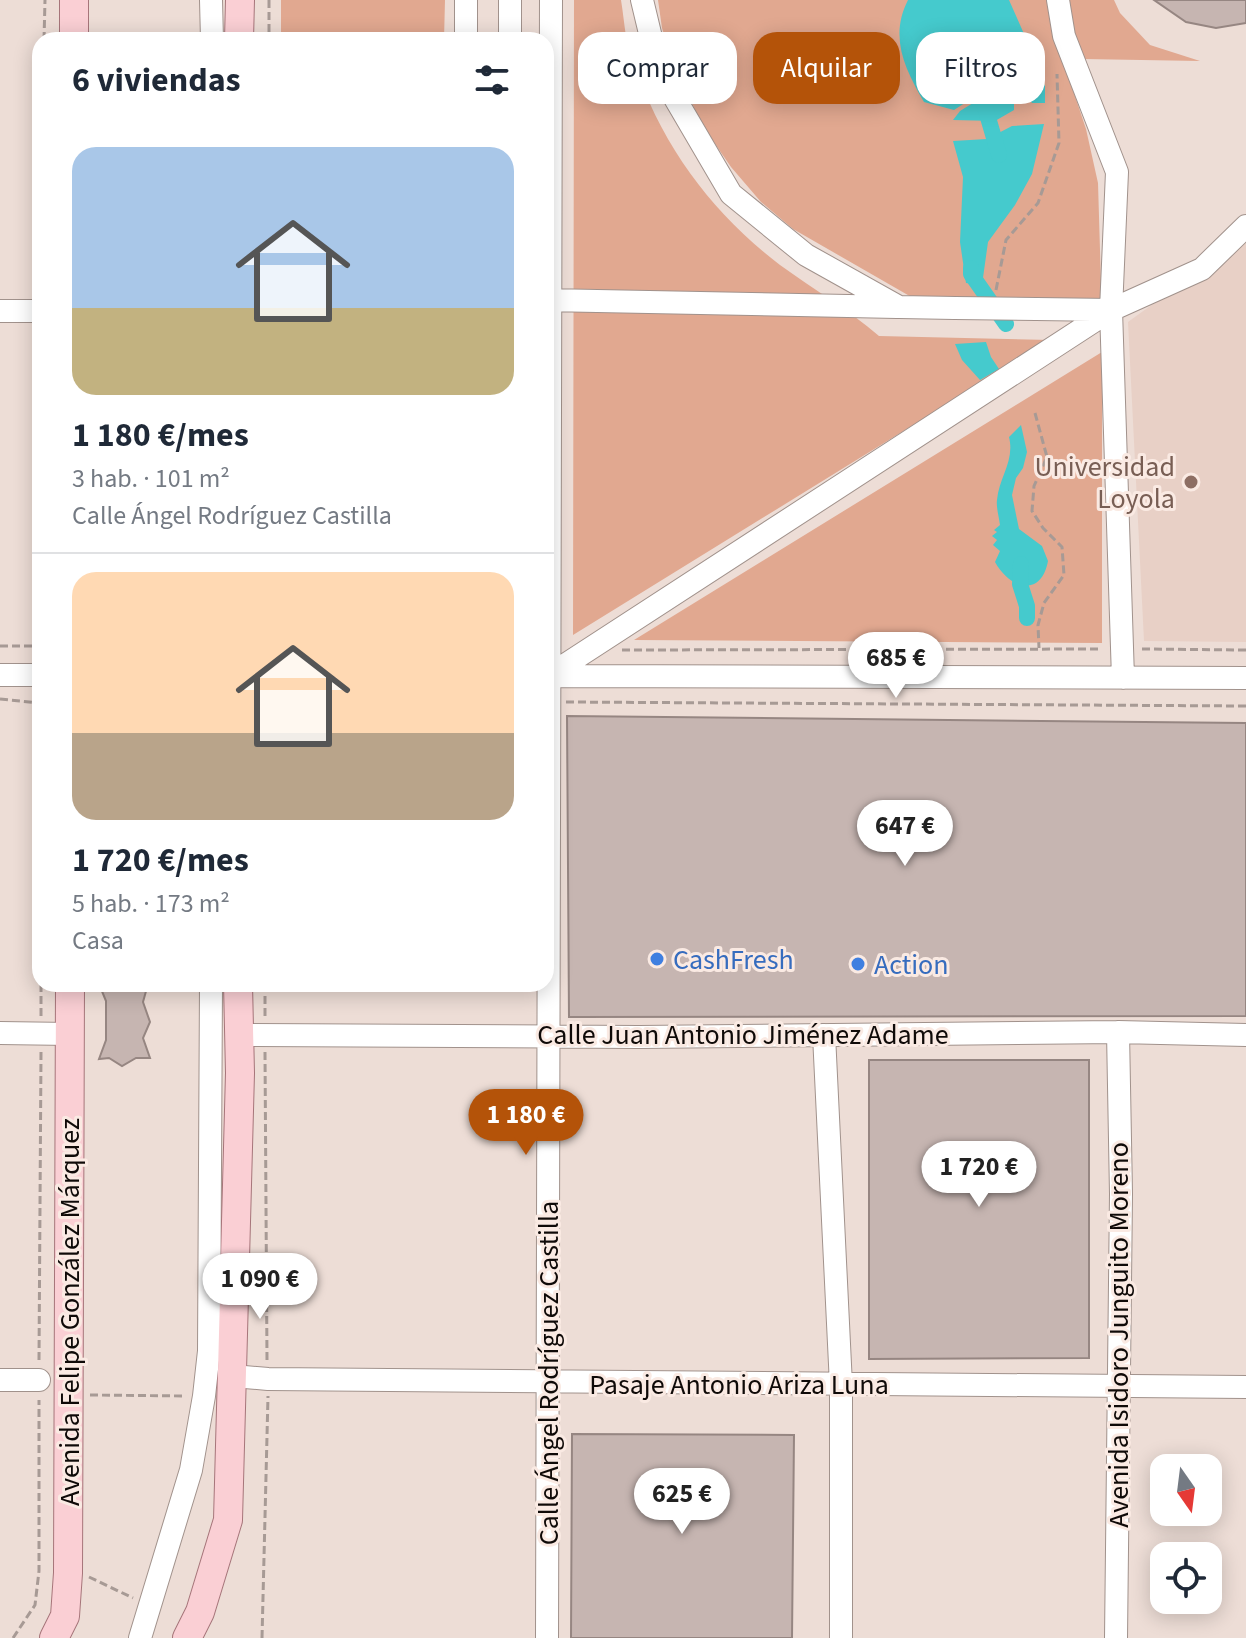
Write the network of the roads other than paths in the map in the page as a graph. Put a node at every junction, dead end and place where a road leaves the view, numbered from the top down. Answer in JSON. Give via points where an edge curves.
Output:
{"nodes":[{"id":1,"x":74,"y":0,"type":"edge"},
{"id":2,"x":211,"y":0,"type":"edge"},
{"id":3,"x":240,"y":0,"type":"edge"},
{"id":4,"x":466,"y":0,"type":"edge"},
{"id":5,"x":510,"y":0,"type":"edge"},
{"id":6,"x":551,"y":0,"type":"edge"},
{"id":7,"x":642,"y":0,"type":"edge"},
{"id":8,"x":1058,"y":0,"type":"edge"},
{"id":9,"x":74,"y":32,"type":"edge"},
{"id":10,"x":212,"y":32,"type":"edge"},
{"id":11,"x":239,"y":32,"type":"edge"},
{"id":12,"x":466,"y":32,"type":"edge"},
{"id":13,"x":510,"y":32,"type":"edge"},
{"id":14,"x":550,"y":32,"type":"edge"},
{"id":15,"x":1246,"y":226,"type":"edge"},
{"id":16,"x":554,"y":300,"type":"edge"},
{"id":17,"x":899,"y":307,"type":"junction"},
{"id":18,"x":1111,"y":310,"type":"junction"},
{"id":19,"x":0,"y":311,"type":"edge"},
{"id":20,"x":32,"y":311,"type":"edge"},
{"id":21,"x":554,"y":672,"type":"edge"},
{"id":22,"x":0,"y":675,"type":"edge"},
{"id":23,"x":32,"y":675,"type":"edge"},
{"id":24,"x":554,"y":676,"type":"edge"},
{"id":25,"x":1123,"y":678,"type":"junction"},
{"id":26,"x":1246,"y":678,"type":"edge"},
{"id":27,"x":70,"y":992,"type":"edge"},
{"id":28,"x":211,"y":992,"type":"edge"},
{"id":29,"x":240,"y":992,"type":"edge"},
{"id":30,"x":550,"y":992,"type":"edge"},
{"id":31,"x":1118,"y":1032,"type":"junction"},
{"id":32,"x":0,"y":1033,"type":"edge"},
{"id":33,"x":70,"y":1034,"type":"junction"},
{"id":34,"x":252,"y":1035,"type":"junction"},
{"id":35,"x":550,"y":1035,"type":"junction"},
{"id":36,"x":824,"y":1035,"type":"junction"},
{"id":37,"x":1246,"y":1035,"type":"edge"},
{"id":38,"x":233,"y":1376,"type":"junction"},
{"id":39,"x":0,"y":1380,"type":"edge"},
{"id":40,"x":39,"y":1380,"type":"road end"},
{"id":41,"x":548,"y":1382,"type":"junction"},
{"id":42,"x":841,"y":1385,"type":"junction"},
{"id":43,"x":1117,"y":1387,"type":"junction"},
{"id":44,"x":1246,"y":1387,"type":"edge"},
{"id":45,"x":54,"y":1638,"type":"edge"},
{"id":46,"x":140,"y":1638,"type":"edge"},
{"id":47,"x":187,"y":1638,"type":"edge"},
{"id":48,"x":547,"y":1638,"type":"edge"},
{"id":49,"x":841,"y":1638,"type":"edge"},
{"id":50,"x":1116,"y":1638,"type":"edge"}],
"edges":[{"from":1,"to":9,"type":"main road"},
{"from":2,"to":10,"type":"street"},
{"from":3,"to":11,"type":"main road"},
{"from":4,"to":12,"type":"street"},
{"from":5,"to":13,"type":"street"},
{"from":6,"to":14,"type":"street","name":"Calle Ángel Rodríguez Castilla"},
{"from":7,"to":17,"type":"street","via":[[659,71],[731,194],[806,255]]},
{"from":8,"to":18,"type":"street","via":[[1064,36],[1117,172]]},
{"from":15,"to":18,"type":"street","via":[[1202,269]]},
{"from":16,"to":17,"type":"street"},
{"from":17,"to":18,"type":"street","bridge":true},
{"from":18,"to":21,"type":"street"},
{"from":18,"to":25,"type":"street"},
{"from":19,"to":20,"type":"street"},
{"from":22,"to":23,"type":"street"},
{"from":24,"to":25,"type":"street"},
{"from":25,"to":26,"type":"street"},
{"from":27,"to":33,"type":"main road","name":"Avenida Felipe González Márquez"},
{"from":28,"to":46,"type":"street","via":[[209,1351],[191,1470]]},
{"from":29,"to":34,"type":"main road"},
{"from":30,"to":35,"type":"street","name":"Calle Ángel Rodríguez Castilla"},
{"from":31,"to":36,"type":"street","name":"Calle Juan Antonio Jiménez Adame"},
{"from":31,"to":37,"type":"street","name":"Calle Juan Antonio Jiménez Adame"},
{"from":31,"to":43,"type":"street","name":"Avenida Isidoro Junguito Moreno"},
{"from":32,"to":33,"type":"street"},
{"from":33,"to":45,"type":"main road","name":"Avenida Felipe González Márquez","via":[[68,1573],[65,1616]]},
{"from":34,"to":35,"type":"street","name":"Calle Juan Antonio Jiménez Adame"},
{"from":34,"to":38,"type":"main road"},
{"from":35,"to":36,"type":"street","name":"Calle Juan Antonio Jiménez Adame"},
{"from":35,"to":41,"type":"street","name":"Calle Ángel Rodríguez Castilla"},
{"from":36,"to":42,"type":"street"},
{"from":38,"to":41,"type":"street","name":"Pasaje Antonio Ariza Luna"},
{"from":38,"to":47,"type":"main road","via":[[228,1520]]},
{"from":39,"to":40,"type":"street"},
{"from":41,"to":42,"type":"street","name":"Pasaje Antonio Ariza Luna"},
{"from":41,"to":48,"type":"street","name":"Calle Ángel Rodríguez Castilla"},
{"from":42,"to":43,"type":"street","name":"Pasaje Antonio Ariza Luna"},
{"from":42,"to":49,"type":"street"},
{"from":43,"to":44,"type":"street","name":"Pasaje Antonio Ariza Luna"},
{"from":43,"to":50,"type":"street","name":"Avenida Isidoro Junguito Moreno"}]}
